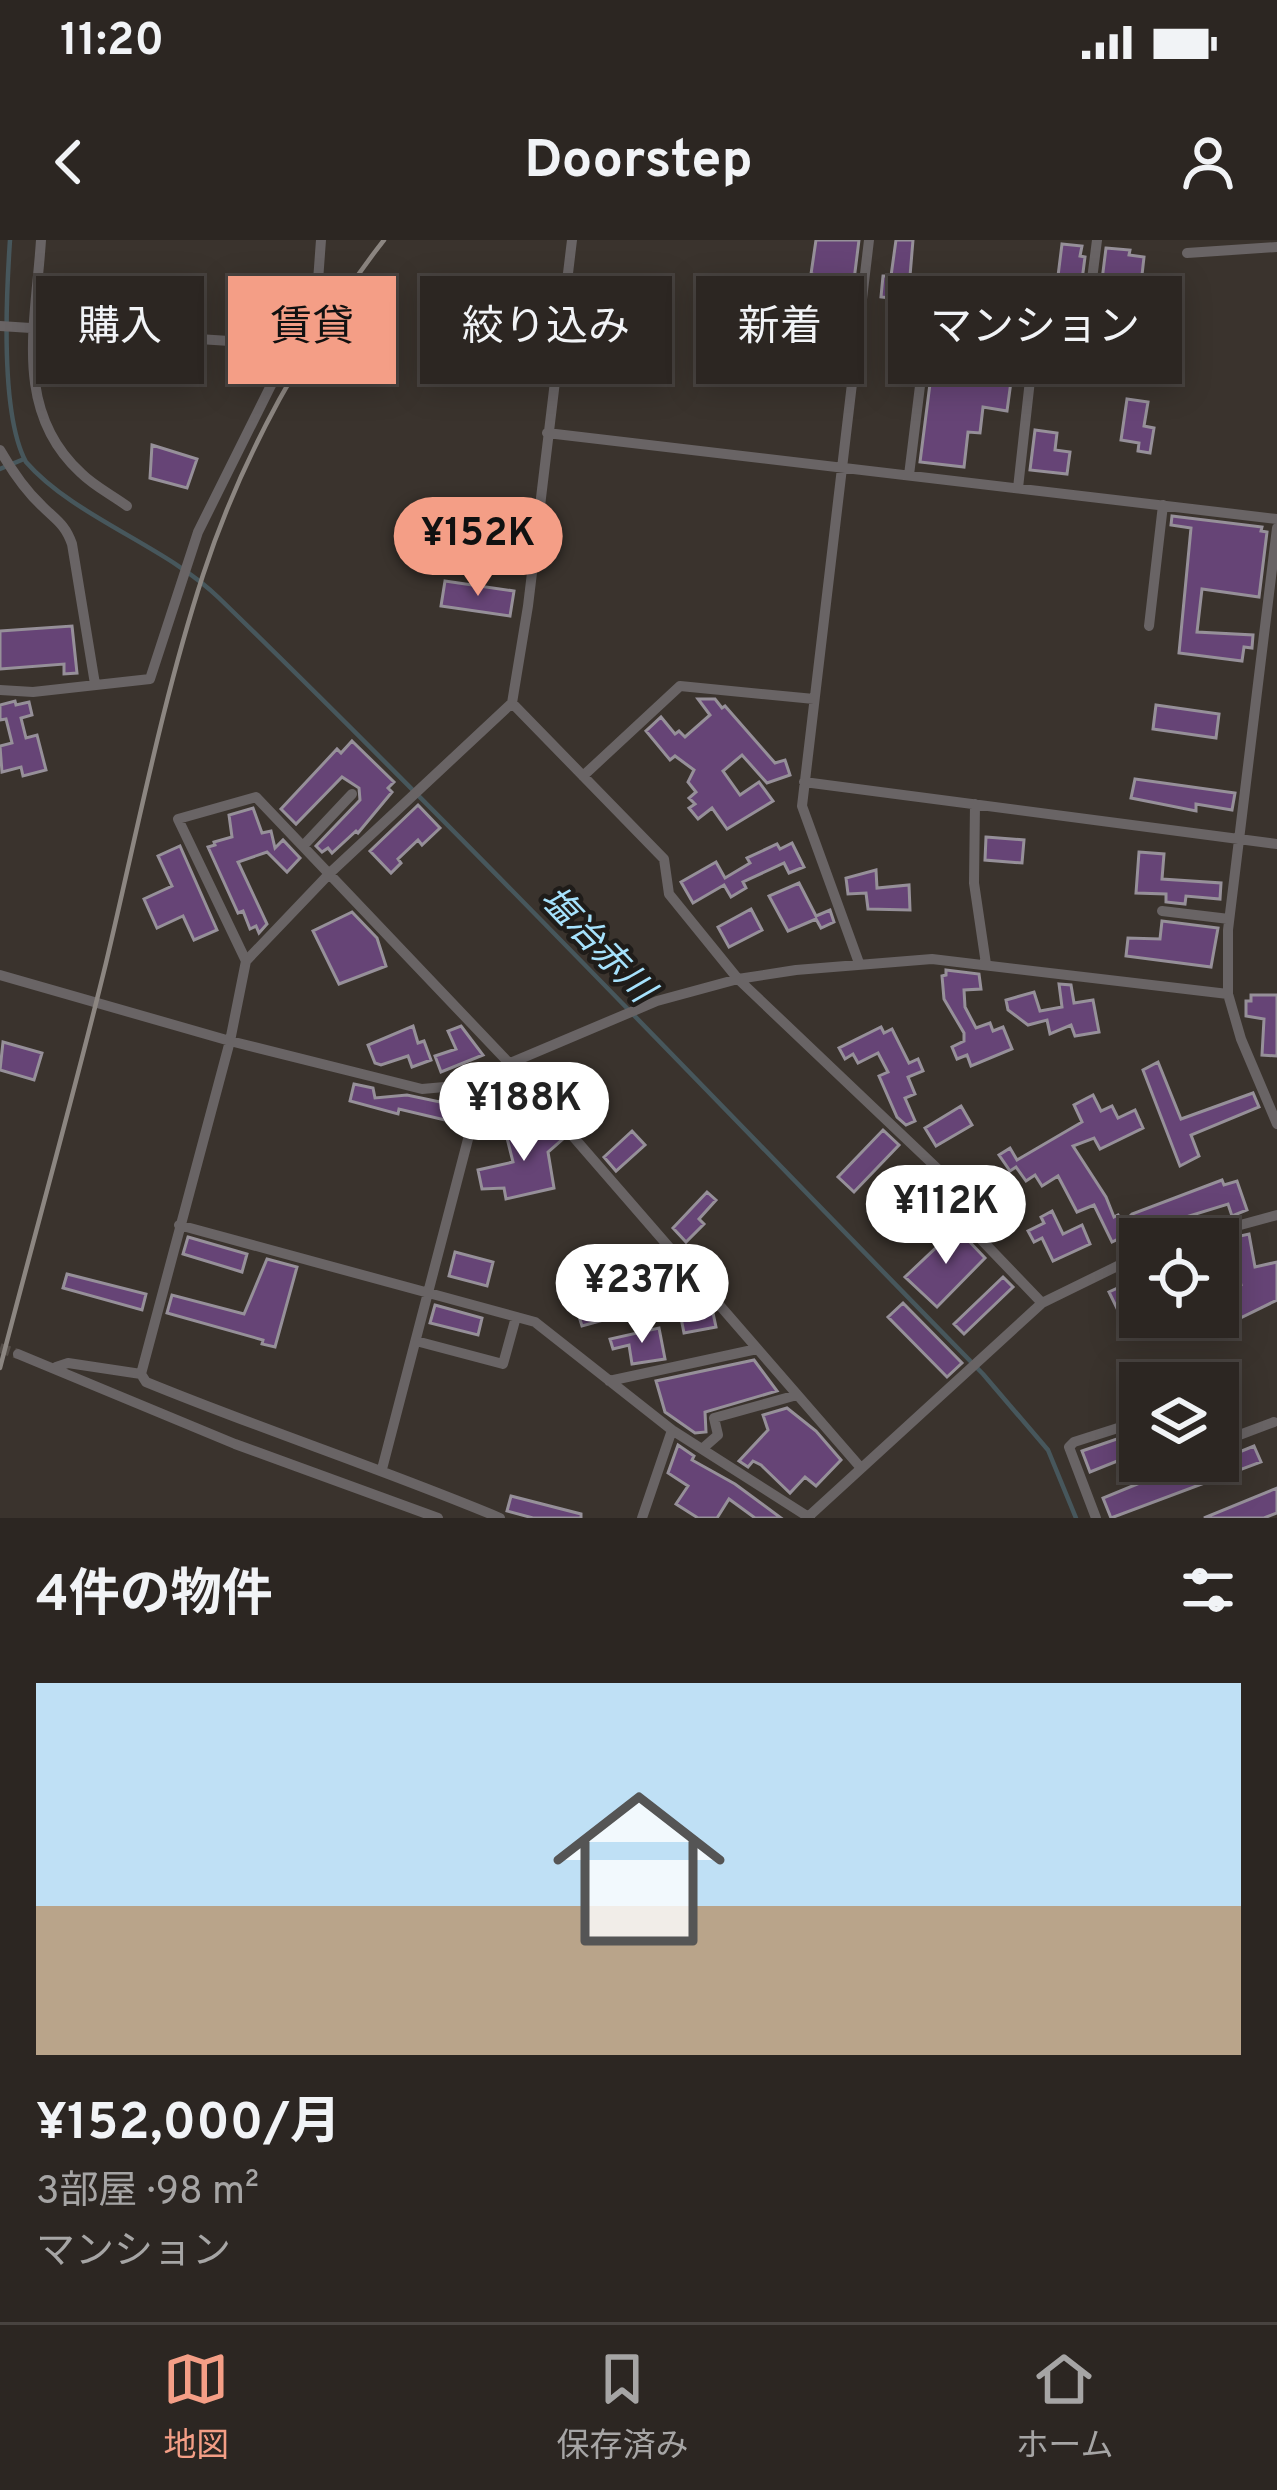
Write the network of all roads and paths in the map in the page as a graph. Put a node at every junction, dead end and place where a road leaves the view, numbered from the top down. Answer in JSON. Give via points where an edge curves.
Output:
{"nodes":[{"id":1,"x":41,"y":240,"type":"edge"},
{"id":2,"x":321,"y":240,"type":"edge"},
{"id":3,"x":572,"y":240,"type":"edge"},
{"id":4,"x":869,"y":240,"type":"edge"},
{"id":5,"x":1097,"y":240,"type":"edge"},
{"id":6,"x":1277,"y":247,"type":"edge"},
{"id":7,"x":1187,"y":253,"type":"dead end"},
{"id":8,"x":318,"y":276,"type":"edge"},
{"id":9,"x":1092,"y":276,"type":"edge"},
{"id":10,"x":0,"y":326,"type":"edge"},
{"id":11,"x":35,"y":328,"type":"junction"},
{"id":12,"x":228,"y":341,"type":"edge"},
{"id":13,"x":272,"y":384,"type":"edge"},
{"id":14,"x":920,"y":384,"type":"edge"},
{"id":15,"x":1030,"y":384,"type":"edge"},
{"id":16,"x":547,"y":433,"type":"junction"},
{"id":17,"x":0,"y":450,"type":"edge"},
{"id":18,"x":841,"y":467,"type":"junction"},
{"id":19,"x":909,"y":475,"type":"junction"},
{"id":20,"x":1018,"y":488,"type":"junction"},
{"id":21,"x":1163,"y":505,"type":"junction"},
{"id":22,"x":128,"y":506,"type":"dead end"},
{"id":23,"x":1277,"y":524,"type":"edge"},
{"id":24,"x":1149,"y":626,"type":"dead end"},
{"id":25,"x":1270,"y":634,"type":"edge"},
{"id":26,"x":95,"y":684,"type":"junction"},
{"id":27,"x":0,"y":690,"type":"edge"},
{"id":28,"x":814,"y":699,"type":"junction"},
{"id":29,"x":512,"y":703,"type":"junction"},
{"id":30,"x":583,"y":776,"type":"junction"},
{"id":31,"x":804,"y":782,"type":"junction"},
{"id":32,"x":352,"y":794,"type":"dead end"},
{"id":33,"x":975,"y":804,"type":"junction"},
{"id":34,"x":1238,"y":839,"type":"junction"},
{"id":35,"x":1277,"y":844,"type":"edge"},
{"id":36,"x":304,"y":845,"type":"junction"},
{"id":37,"x":331,"y":872,"type":"junction"},
{"id":38,"x":1162,"y":911,"type":"dead end"},
{"id":39,"x":1229,"y":920,"type":"junction"},
{"id":40,"x":246,"y":961,"type":"junction"},
{"id":41,"x":859,"y":963,"type":"junction"},
{"id":42,"x":986,"y":964,"type":"junction"},
{"id":43,"x":0,"y":975,"type":"edge"},
{"id":44,"x":738,"y":979,"type":"junction"},
{"id":45,"x":1228,"y":994,"type":"junction"},
{"id":46,"x":230,"y":1041,"type":"junction"},
{"id":47,"x":510,"y":1064,"type":"junction"},
{"id":48,"x":485,"y":1074,"type":"junction"},
{"id":49,"x":1277,"y":1124,"type":"edge"},
{"id":50,"x":1277,"y":1215,"type":"edge"},
{"id":51,"x":179,"y":1225,"type":"junction"},
{"id":52,"x":1239,"y":1225,"type":"edge"},
{"id":53,"x":1119,"y":1266,"type":"edge"},
{"id":54,"x":428,"y":1293,"type":"junction"},
{"id":55,"x":1042,"y":1304,"type":"junction"},
{"id":56,"x":516,"y":1317,"type":"junction"},
{"id":57,"x":416,"y":1341,"type":"junction"},
{"id":58,"x":757,"y":1349,"type":"junction"},
{"id":59,"x":18,"y":1354,"type":"tunnel mouth"},
{"id":60,"x":56,"y":1367,"type":"junction"},
{"id":61,"x":141,"y":1374,"type":"junction"},
{"id":62,"x":609,"y":1381,"type":"junction"},
{"id":63,"x":797,"y":1395,"type":"junction"},
{"id":64,"x":1276,"y":1424,"type":"edge"},
{"id":65,"x":1119,"y":1428,"type":"edge"},
{"id":66,"x":672,"y":1430,"type":"junction"},
{"id":67,"x":1239,"y":1436,"type":"edge"},
{"id":68,"x":702,"y":1449,"type":"junction"},
{"id":69,"x":861,"y":1468,"type":"junction"},
{"id":70,"x":382,"y":1469,"type":"junction"},
{"id":71,"x":438,"y":1518,"type":"edge"},
{"id":72,"x":500,"y":1518,"type":"edge"},
{"id":73,"x":642,"y":1518,"type":"edge"},
{"id":74,"x":809,"y":1518,"type":"edge"},
{"id":75,"x":1096,"y":1518,"type":"edge"}],
"edges":[{"from":1,"to":11,"type":"street"},
{"from":2,"to":8,"type":"street"},
{"from":3,"to":16,"type":"street"},
{"from":4,"to":18,"type":"street"},
{"from":5,"to":9,"type":"street"},
{"from":6,"to":7,"type":"street"},
{"from":10,"to":11,"type":"street"},
{"from":11,"to":12,"type":"street"},
{"from":11,"to":22,"type":"street","via":[[33,389],[56,444],[81,474]]},
{"from":13,"to":26,"type":"street","via":[[198,532],[150,679]]},
{"from":14,"to":19,"type":"street"},
{"from":15,"to":20,"type":"street"},
{"from":16,"to":18,"type":"street"},
{"from":16,"to":29,"type":"street"},
{"from":17,"to":26,"type":"street","via":[[73,544]]},
{"from":18,"to":19,"type":"street"},
{"from":18,"to":28,"type":"street"},
{"from":19,"to":20,"type":"street"},
{"from":20,"to":21,"type":"street"},
{"from":21,"to":23,"type":"street"},
{"from":21,"to":24,"type":"street"},
{"from":23,"to":25,"type":"street"},
{"from":25,"to":34,"type":"street"},
{"from":26,"to":27,"type":"street"},
{"from":28,"to":30,"type":"street","via":[[680,686]]},
{"from":28,"to":31,"type":"street"},
{"from":29,"to":30,"type":"street"},
{"from":29,"to":37,"type":"street"},
{"from":30,"to":44,"type":"street","via":[[664,859],[669,894]]},
{"from":31,"to":33,"type":"street"},
{"from":31,"to":41,"type":"street","via":[[802,806]]},
{"from":32,"to":36,"type":"street"},
{"from":33,"to":34,"type":"street"},
{"from":33,"to":42,"type":"street","via":[[974,883]]},
{"from":34,"to":35,"type":"street"},
{"from":34,"to":39,"type":"street"},
{"from":36,"to":37,"type":"street"},
{"from":36,"to":40,"type":"street","via":[[256,797],[178,819]]},
{"from":37,"to":40,"type":"street"},
{"from":37,"to":47,"type":"street"},
{"from":38,"to":39,"type":"street"},
{"from":39,"to":45,"type":"street"},
{"from":40,"to":46,"type":"street"},
{"from":41,"to":42,"type":"street"},
{"from":41,"to":44,"type":"street"},
{"from":42,"to":45,"type":"street"},
{"from":43,"to":46,"type":"street"},
{"from":44,"to":47,"type":"street","via":[[656,1001]]},
{"from":44,"to":55,"type":"street","via":[[961,1191],[971,1229]]},
{"from":45,"to":49,"type":"street"},
{"from":46,"to":48,"type":"street","via":[[422,1089]]},
{"from":46,"to":51,"type":"street"},
{"from":47,"to":48,"type":"street"},
{"from":47,"to":58,"type":"street"},
{"from":48,"to":54,"type":"street"},
{"from":50,"to":52,"type":"street"},
{"from":51,"to":54,"type":"street"},
{"from":51,"to":61,"type":"street"},
{"from":53,"to":55,"type":"street"},
{"from":54,"to":56,"type":"street"},
{"from":54,"to":57,"type":"street"},
{"from":55,"to":69,"type":"street"},
{"from":56,"to":57,"type":"street","via":[[503,1364]]},
{"from":56,"to":62,"type":"street","via":[[535,1322]]},
{"from":57,"to":70,"type":"street"},
{"from":58,"to":62,"type":"street"},
{"from":58,"to":63,"type":"street"},
{"from":59,"to":60,"type":"street"},
{"from":60,"to":61,"type":"street"},
{"from":60,"to":71,"type":"street"},
{"from":61,"to":70,"type":"street","via":[[256,1427]]},
{"from":62,"to":66,"type":"street"},
{"from":63,"to":68,"type":"street","via":[[714,1418],[718,1436]]},
{"from":63,"to":69,"type":"street"},
{"from":64,"to":67,"type":"street"},
{"from":65,"to":75,"type":"street","via":[[1069,1448]]},
{"from":66,"to":68,"type":"street"},
{"from":66,"to":73,"type":"street"},
{"from":68,"to":74,"type":"street"},
{"from":69,"to":74,"type":"street"},
{"from":70,"to":72,"type":"street"}]}
